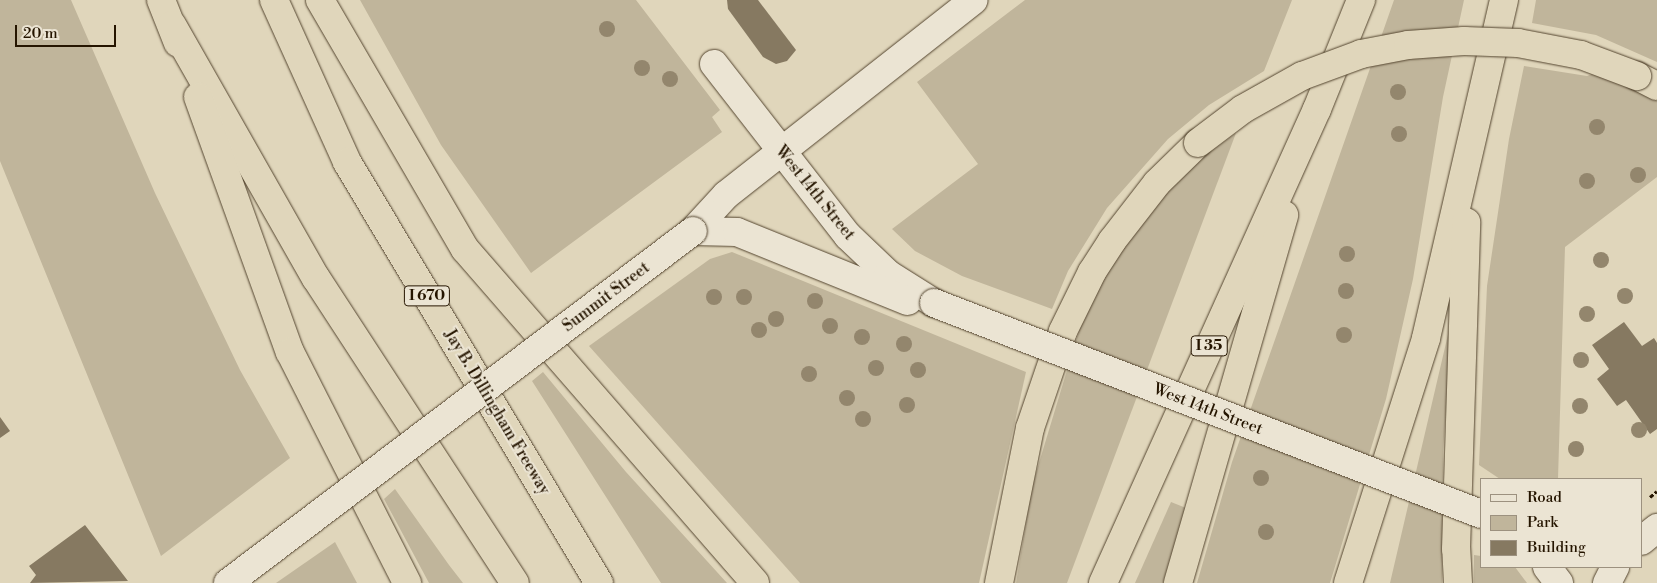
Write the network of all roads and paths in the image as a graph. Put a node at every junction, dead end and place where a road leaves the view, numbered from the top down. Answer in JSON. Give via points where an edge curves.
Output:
{"nodes":[{"id":1,"x":161,"y":0,"type":"edge"},
{"id":2,"x":274,"y":0,"type":"edge"},
{"id":3,"x":320,"y":0,"type":"edge"},
{"id":4,"x":974,"y":0,"type":"edge"},
{"id":5,"x":1361,"y":0,"type":"edge"},
{"id":6,"x":1504,"y":0,"type":"edge"},
{"id":7,"x":172,"y":25,"type":"junction"},
{"id":8,"x":714,"y":64,"type":"dead end"},
{"id":9,"x":1647,"y":81,"type":"edge"},
{"id":10,"x":1317,"y":109,"type":"junction"},
{"id":11,"x":781,"y":152,"type":"junction"},
{"id":12,"x":1468,"y":166,"type":"junction"},
{"id":13,"x":693,"y":231,"type":"junction"},
{"id":14,"x":934,"y":303,"type":"junction"},
{"id":15,"x":1480,"y":514,"type":"edge"},
{"id":16,"x":1657,"y":516,"type":"edge"},
{"id":17,"x":1642,"y":522,"type":"edge"},
{"id":18,"x":1657,"y":528,"type":"edge"},
{"id":19,"x":1642,"y":540,"type":"edge"},
{"id":20,"x":1548,"y":568,"type":"edge"},
{"id":21,"x":1614,"y":568,"type":"edge"},
{"id":22,"x":228,"y":583,"type":"edge"},
{"id":23,"x":407,"y":583,"type":"edge"},
{"id":24,"x":515,"y":583,"type":"edge"},
{"id":25,"x":599,"y":583,"type":"edge"},
{"id":26,"x":755,"y":583,"type":"edge"},
{"id":27,"x":1000,"y":583,"type":"edge"},
{"id":28,"x":1103,"y":583,"type":"edge"},
{"id":29,"x":1178,"y":583,"type":"edge"},
{"id":30,"x":1348,"y":583,"type":"edge"},
{"id":31,"x":1458,"y":583,"type":"edge"},
{"id":32,"x":1559,"y":583,"type":"edge"},
{"id":33,"x":1607,"y":583,"type":"edge"}],
"edges":[{"from":1,"to":7,"type":"highway"},
{"from":2,"to":25,"type":"highway","name":"Jay B. Dillingham Freeway","number":"I 670","via":[[347,162]]},
{"from":3,"to":26,"type":"highway","via":[[465,249]]},
{"from":4,"to":11,"type":"street","name":"Summit Street"},
{"from":5,"to":10,"type":"highway","number":"I 35"},
{"from":6,"to":12,"type":"highway"},
{"from":7,"to":23,"type":"highway","via":[[290,352]]},
{"from":7,"to":24,"type":"highway","via":[[316,278]]},
{"from":8,"to":11,"type":"street","name":"West 14th Street"},
{"from":9,"to":27,"type":"highway","bridge":true,"via":[[1581,55],[1518,43],[1464,41],[1408,45],[1361,54],[1302,76],[1243,109],[1198,143],[1157,183],[1112,241],[1092,272],[1064,331],[1030,428]]},
{"from":10,"to":28,"type":"highway","number":"I 35"},
{"from":10,"to":29,"type":"highway","number":"I 35"},
{"from":11,"to":13,"type":"street","name":"Summit Street","via":[[726,195]]},
{"from":11,"to":14,"type":"street","name":"West 14th Street","via":[[848,236],[888,274]]},
{"from":12,"to":30,"type":"highway","via":[[1426,338]]},
{"from":12,"to":31,"type":"highway","via":[[1456,549]]},
{"from":13,"to":14,"type":"street","name":"West 14th Street","via":[[737,232],[831,267],[902,300]]},
{"from":13,"to":22,"type":"street","name":"Summit Street","bridge":true},
{"from":14,"to":15,"type":"street","name":"West 14th Street","bridge":true},
{"from":16,"to":17,"type":"street"},
{"from":18,"to":19,"type":"street"},
{"from":20,"to":32,"type":"street"},
{"from":21,"to":33,"type":"street"}]}
